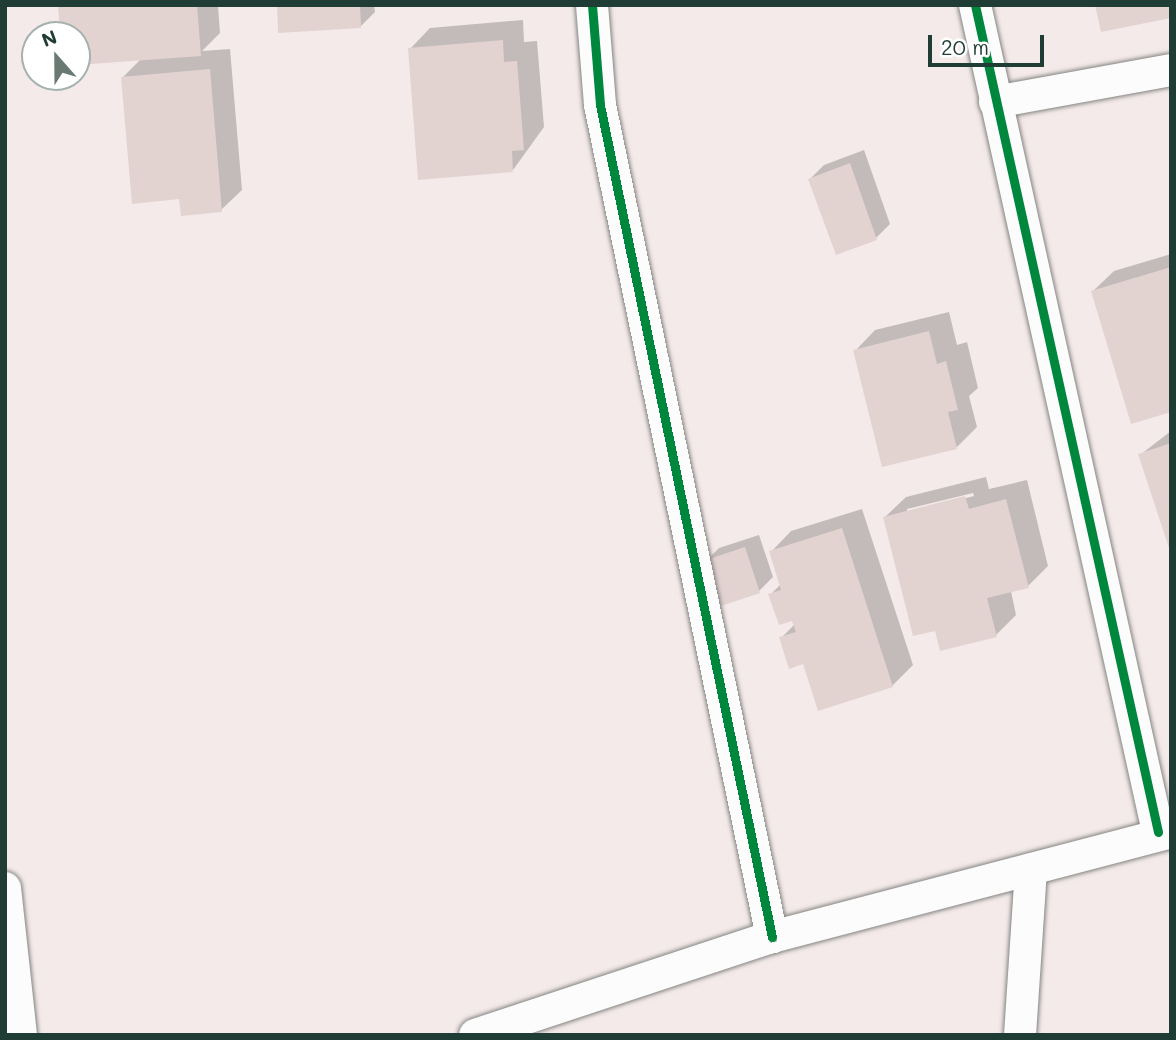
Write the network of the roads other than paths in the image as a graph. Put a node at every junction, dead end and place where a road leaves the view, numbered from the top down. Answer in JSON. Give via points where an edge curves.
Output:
{"nodes":[{"id":1,"x":592,"y":5,"type":"edge"},
{"id":2,"x":975,"y":5,"type":"edge"},
{"id":3,"x":1171,"y":69,"type":"edge"},
{"id":4,"x":995,"y":102,"type":"junction"},
{"id":5,"x":1164,"y":832,"type":"edge"},
{"id":6,"x":1031,"y":869,"type":"junction"},
{"id":7,"x":5,"y":888,"type":"edge"},
{"id":8,"x":772,"y":937,"type":"junction"},
{"id":9,"x":21,"y":1035,"type":"edge"},
{"id":10,"x":475,"y":1035,"type":"edge"},
{"id":11,"x":1020,"y":1035,"type":"edge"}],
"edges":[{"from":1,"to":8,"type":"street","via":[[600,105]]},
{"from":2,"to":4,"type":"street"},
{"from":3,"to":4,"type":"street"},
{"from":4,"to":5,"type":"street"},
{"from":5,"to":6,"type":"street"},
{"from":6,"to":8,"type":"street"},
{"from":6,"to":11,"type":"street"},
{"from":7,"to":9,"type":"street"},
{"from":8,"to":10,"type":"street"}]}
